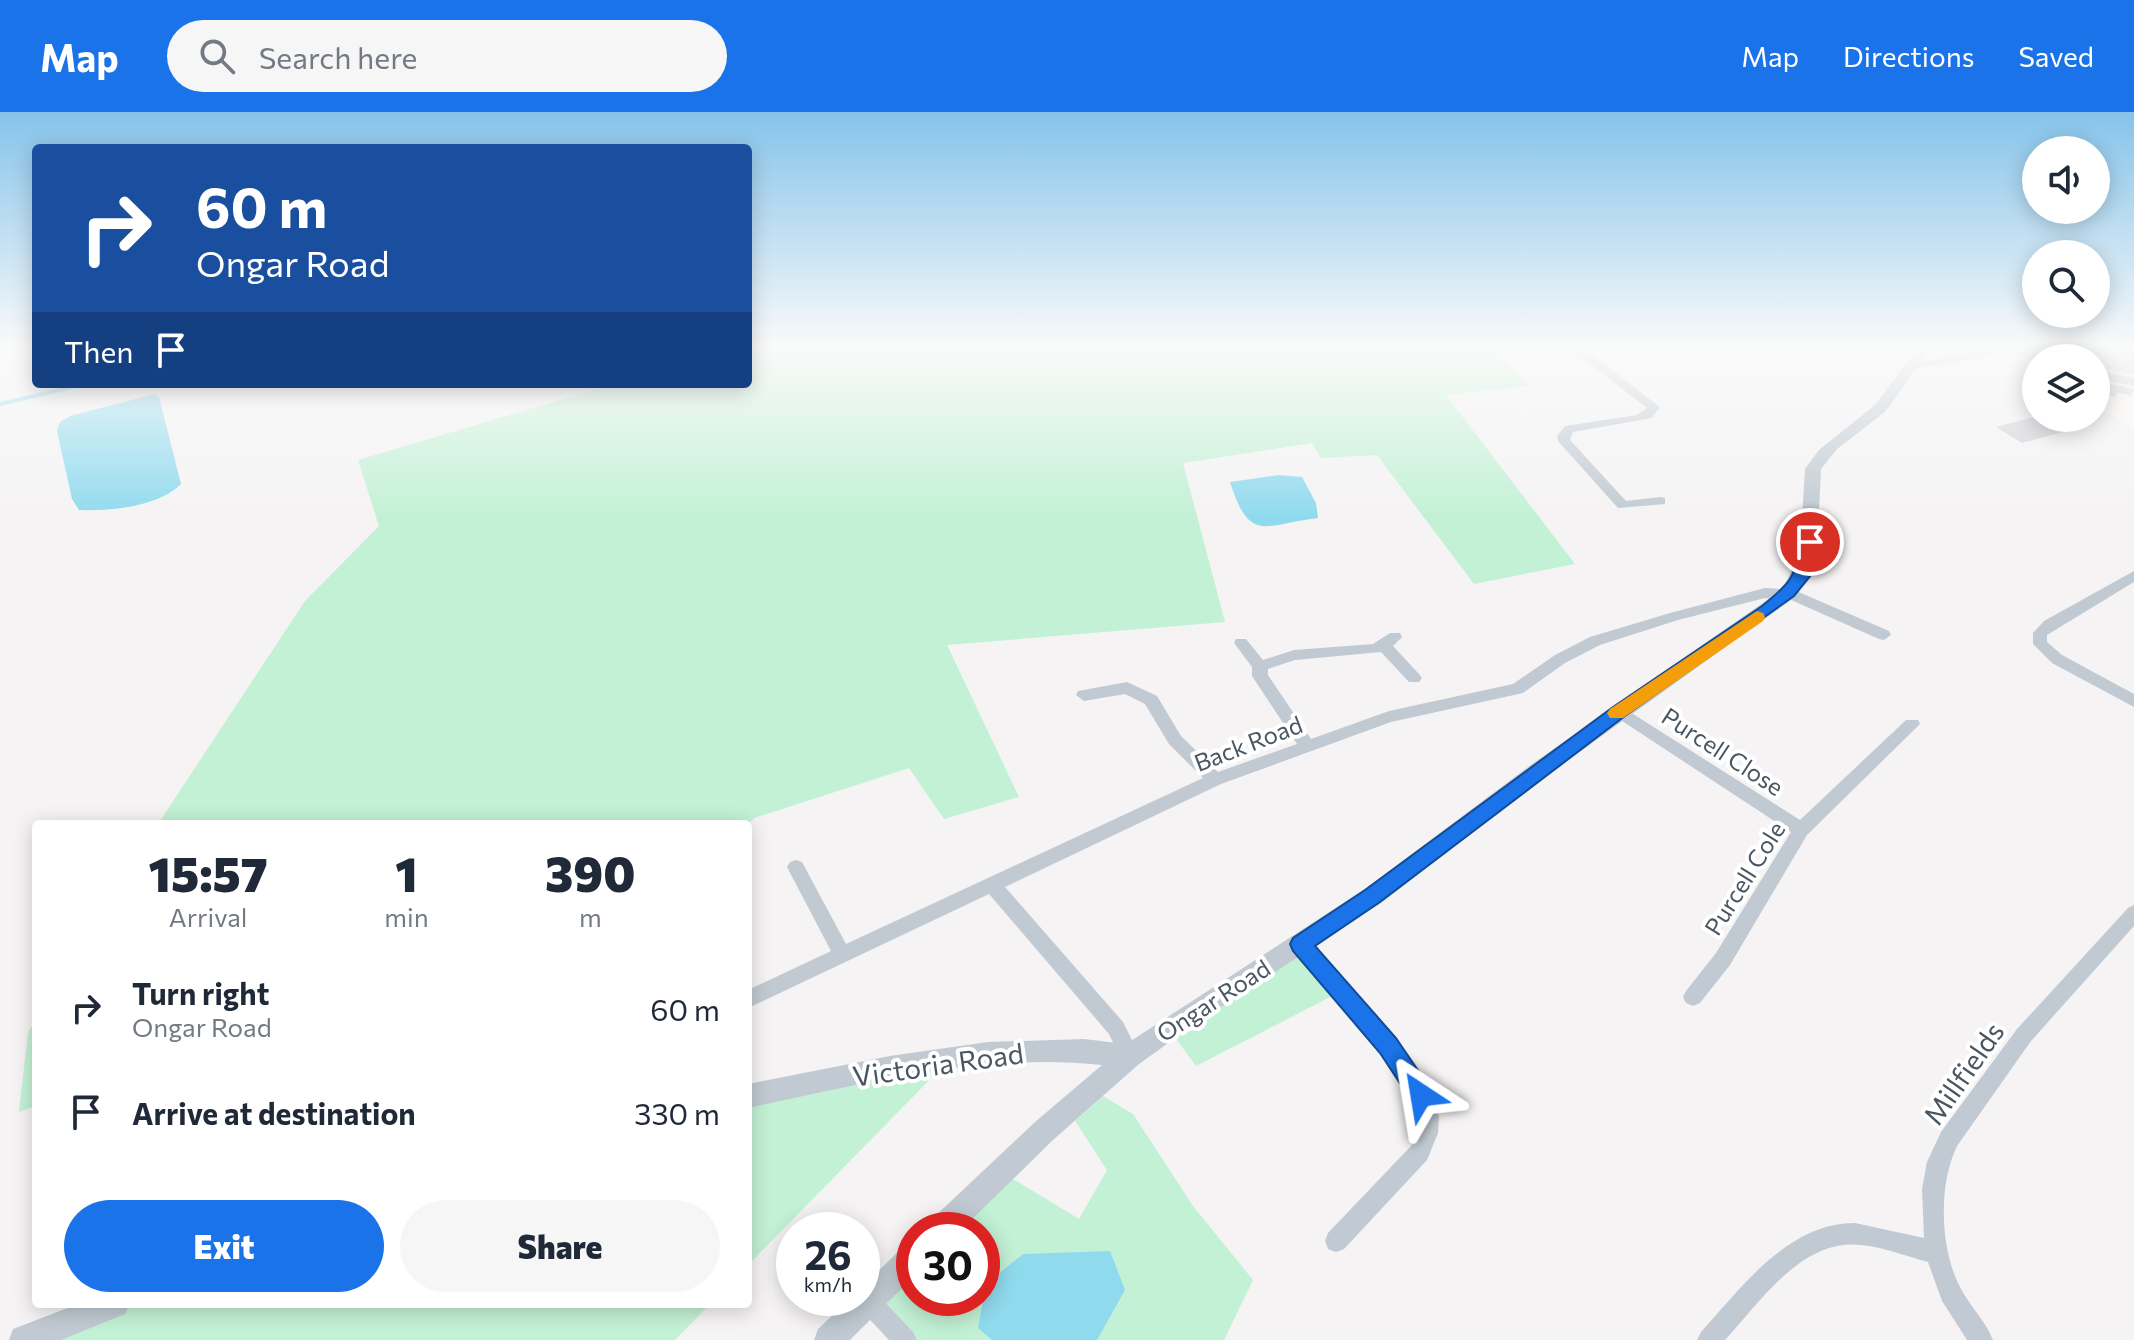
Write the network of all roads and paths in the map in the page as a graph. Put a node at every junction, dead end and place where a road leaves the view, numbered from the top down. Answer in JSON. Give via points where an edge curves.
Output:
{"nodes":[{"id":1,"x":1650,"y":404,"type":"edge"},
{"id":2,"x":1882,"y":404,"type":"edge"},
{"id":3,"x":1660,"y":501,"type":"dead end"},
{"id":4,"x":2134,"y":576,"type":"edge"},
{"id":5,"x":1786,"y":594,"type":"junction"},
{"id":6,"x":1884,"y":635,"type":"dead end"},
{"id":7,"x":1241,"y":643,"type":"dead end"},
{"id":8,"x":1260,"y":666,"type":"junction"},
{"id":9,"x":1414,"y":678,"type":"dead end"},
{"id":10,"x":1084,"y":695,"type":"dead end"},
{"id":11,"x":2134,"y":701,"type":"edge"},
{"id":12,"x":1619,"y":711,"type":"junction"},
{"id":13,"x":1912,"y":724,"type":"dead end"},
{"id":14,"x":1307,"y":746,"type":"junction"},
{"id":15,"x":1215,"y":780,"type":"junction"},
{"id":16,"x":1801,"y":830,"type":"junction"},
{"id":17,"x":796,"y":867,"type":"dead end"},
{"id":18,"x":993,"y":886,"type":"junction"},
{"id":19,"x":2134,"y":913,"type":"edge"},
{"id":20,"x":1300,"y":944,"type":"junction"},
{"id":21,"x":842,"y":954,"type":"junction"},
{"id":22,"x":752,"y":997,"type":"edge"},
{"id":23,"x":1693,"y":997,"type":"dead end"},
{"id":24,"x":1130,"y":1056,"type":"junction"},
{"id":25,"x":752,"y":1095,"type":"edge"},
{"id":26,"x":960,"y":1212,"type":"edge"},
{"id":27,"x":1336,"y":1241,"type":"dead end"},
{"id":28,"x":1936,"y":1253,"type":"junction"},
{"id":29,"x":896,"y":1274,"type":"edge"},
{"id":30,"x":880,"y":1289,"type":"edge"},
{"id":31,"x":105,"y":1308,"type":"edge"},
{"id":32,"x":880,"y":1314,"type":"edge"},
{"id":33,"x":853,"y":1316,"type":"edge"},
{"id":34,"x":24,"y":1340,"type":"edge"},
{"id":35,"x":829,"y":1340,"type":"edge"},
{"id":36,"x":905,"y":1340,"type":"edge"},
{"id":37,"x":1709,"y":1340,"type":"edge"},
{"id":38,"x":1981,"y":1340,"type":"edge"}],
"edges":[{"from":1,"to":3,"type":"street","via":[[1654,407],[1648,415],[1569,429],[1563,436],[1623,505]]},
{"from":2,"to":5,"type":"street","name":"Ongar Road","via":[[1814,466],[1806,567]]},
{"from":4,"to":11,"type":"street","via":[[2049,625],[2040,633],[2040,644],[2057,659]]},
{"from":5,"to":6,"type":"street"},
{"from":5,"to":12,"type":"street","name":"Ongar Road"},
{"from":5,"to":14,"type":"street","name":"Back Road","via":[[1765,593],[1649,623],[1576,650],[1518,689],[1389,717]]},
{"from":7,"to":8,"type":"street"},
{"from":8,"to":9,"type":"street","via":[[1294,655],[1389,642]]},
{"from":8,"to":14,"type":"street","via":[[1260,676]]},
{"from":10,"to":15,"type":"street","via":[[1127,688],[1151,700],[1175,740]]},
{"from":12,"to":16,"type":"street","name":"Purcell Close"},
{"from":12,"to":20,"type":"street","name":"Ongar Road","via":[[1385,887]]},
{"from":13,"to":16,"type":"street","name":"Purcell Cole"},
{"from":14,"to":15,"type":"street","name":"Back Road"},
{"from":15,"to":18,"type":"street","name":"Back Road"},
{"from":16,"to":23,"type":"street","name":"Purcell Cole","via":[[1723,959]]},
{"from":17,"to":21,"type":"street"},
{"from":18,"to":21,"type":"street","name":"Back Road"},
{"from":18,"to":24,"type":"street","via":[[1116,1028]]},
{"from":19,"to":28,"type":"street","name":"Millfields","via":[[2024,1035],[1949,1139],[1933,1189]]},
{"from":20,"to":24,"type":"street","name":"Ongar Road"},
{"from":20,"to":27,"type":"street","via":[[1388,1045],[1430,1115],[1419,1153]]},
{"from":21,"to":22,"type":"street","name":"Back Road"},
{"from":24,"to":25,"type":"street","name":"Victoria Road","via":[[1059,1048],[1024,1051]]},
{"from":24,"to":26,"type":"street","name":"Ongar Road"},
{"from":28,"to":37,"type":"street","via":[[1846,1234],[1819,1239],[1778,1268]]},
{"from":28,"to":38,"type":"street","name":"Millfields","via":[[1950,1293]]},
{"from":29,"to":30,"type":"street"},
{"from":31,"to":34,"type":"street"},
{"from":32,"to":36,"type":"street"},
{"from":33,"to":35,"type":"street"}]}
